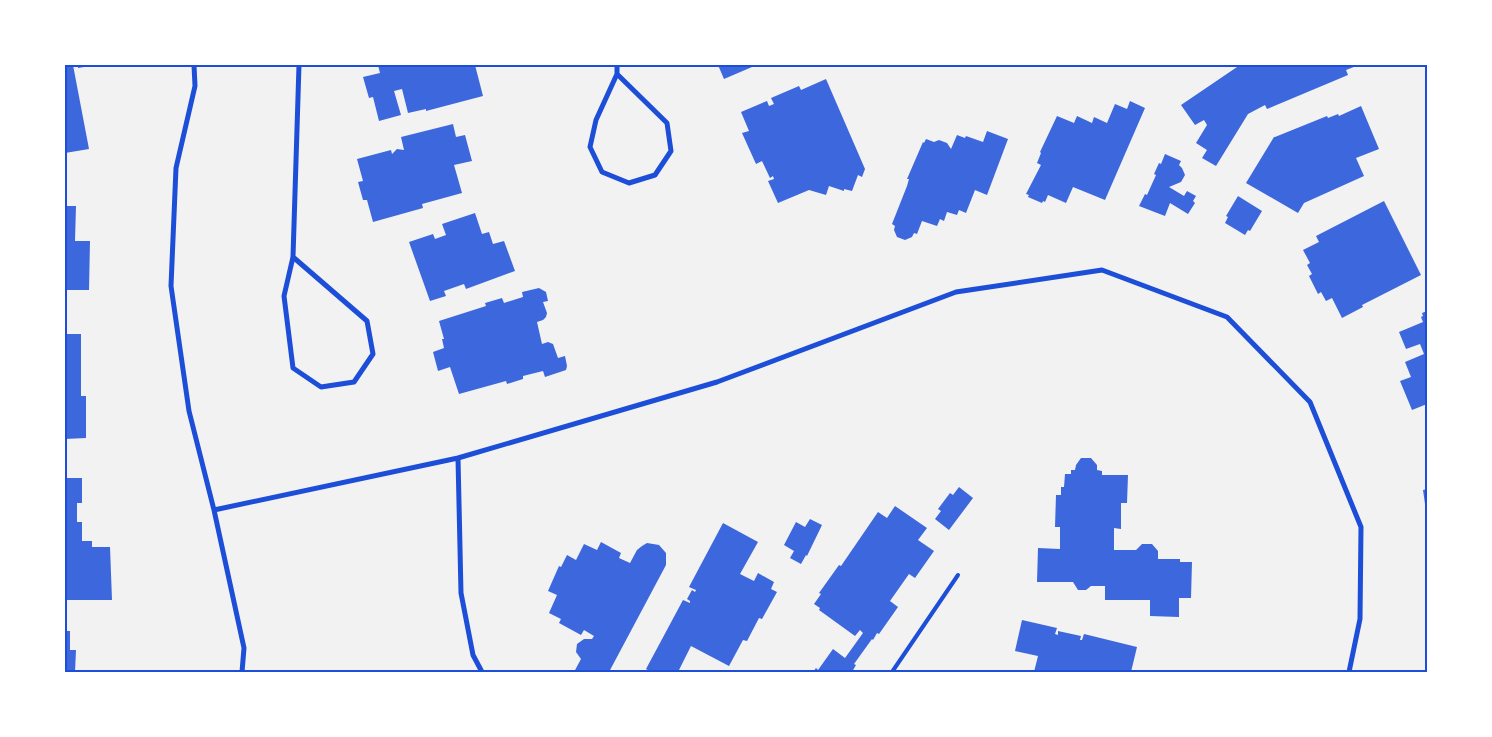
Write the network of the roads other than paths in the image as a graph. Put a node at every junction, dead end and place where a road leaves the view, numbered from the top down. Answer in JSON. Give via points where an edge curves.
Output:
{"nodes":[{"id":1,"x":194,"y":65,"type":"edge"},
{"id":2,"x":299,"y":65,"type":"edge"},
{"id":3,"x":617,"y":65,"type":"edge"},
{"id":4,"x":617,"y":74,"type":"junction"},
{"id":5,"x":293,"y":257,"type":"junction"},
{"id":6,"x":458,"y":458,"type":"junction"},
{"id":7,"x":214,"y":510,"type":"junction"},
{"id":8,"x":958,"y":575,"type":"dead end"},
{"id":9,"x":242,"y":672,"type":"edge"},
{"id":10,"x":482,"y":672,"type":"edge"},
{"id":11,"x":892,"y":672,"type":"edge"},
{"id":12,"x":1349,"y":672,"type":"edge"}],
"edges":[{"from":1,"to":7,"type":"street","via":[[194,86],[176,168],[171,286],[189,411]]},
{"from":2,"to":5,"type":"street"},
{"from":3,"to":4,"type":"street"},
{"from":4,"to":4,"type":"street","via":[[596,120],[590,148],[602,172],[629,183],[655,175],[670,151],[667,123]]},
{"from":5,"to":5,"type":"street","via":[[284,296],[293,368],[321,387],[354,382],[373,354],[367,321]]},
{"from":6,"to":7,"type":"street"},
{"from":6,"to":10,"type":"street","via":[[461,593],[473,654]]},
{"from":6,"to":12,"type":"street","via":[[717,382],[956,292],[1102,270],[1227,317],[1310,402],[1361,527],[1360,619]]},
{"from":7,"to":9,"type":"street","via":[[244,648]]},
{"from":8,"to":11,"type":"lane"}]}
